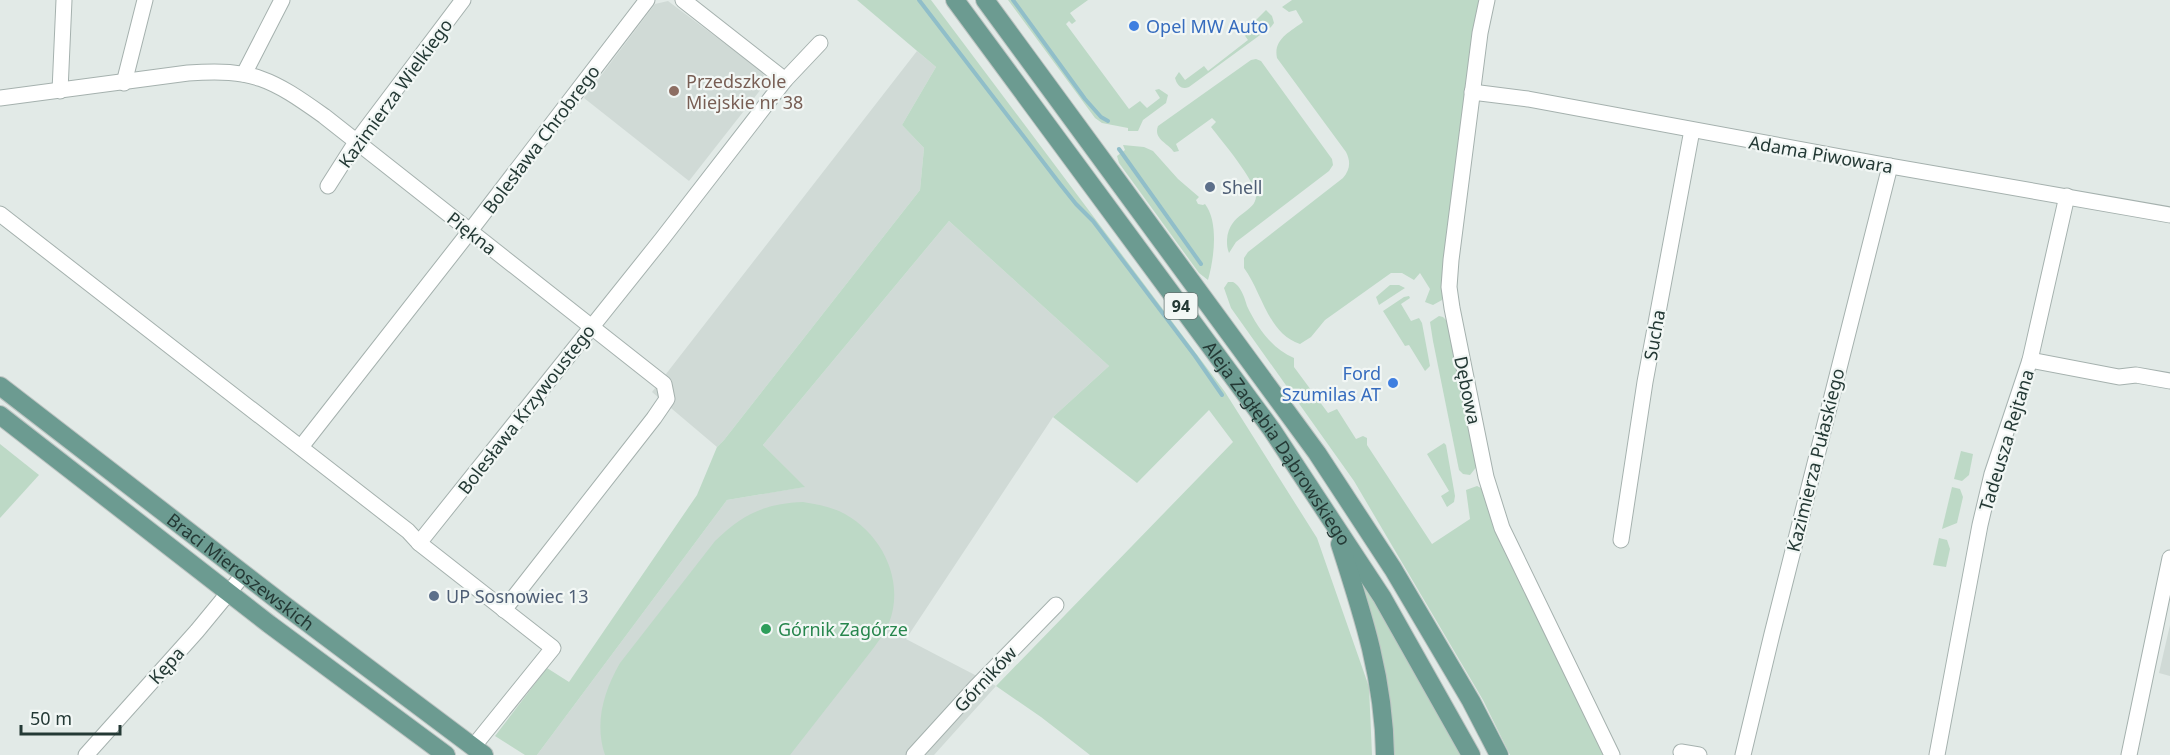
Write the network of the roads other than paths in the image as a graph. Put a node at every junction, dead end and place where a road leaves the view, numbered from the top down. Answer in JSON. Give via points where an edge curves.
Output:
{"nodes":[{"id":1,"x":64,"y":0,"type":"edge"},
{"id":2,"x":146,"y":0,"type":"edge"},
{"id":3,"x":282,"y":0,"type":"edge"},
{"id":4,"x":463,"y":0,"type":"edge"},
{"id":5,"x":647,"y":0,"type":"edge"},
{"id":6,"x":684,"y":0,"type":"edge"},
{"id":7,"x":955,"y":0,"type":"edge"},
{"id":8,"x":985,"y":0,"type":"edge"},
{"id":9,"x":1487,"y":0,"type":"edge"},
{"id":10,"x":820,"y":43,"type":"dead end"},
{"id":11,"x":244,"y":74,"type":"junction"},
{"id":12,"x":784,"y":80,"type":"junction"},
{"id":13,"x":124,"y":83,"type":"junction"},
{"id":14,"x":60,"y":91,"type":"junction"},
{"id":15,"x":1472,"y":93,"type":"junction"},
{"id":16,"x":0,"y":98,"type":"edge"},
{"id":17,"x":1692,"y":130,"type":"junction"},
{"id":18,"x":356,"y":142,"type":"junction"},
{"id":19,"x":1890,"y":166,"type":"junction"},
{"id":20,"x":328,"y":186,"type":"dead end"},
{"id":21,"x":2067,"y":196,"type":"junction"},
{"id":22,"x":0,"y":214,"type":"edge"},
{"id":23,"x":2170,"y":215,"type":"edge"},
{"id":24,"x":470,"y":231,"type":"junction"},
{"id":25,"x":591,"y":327,"type":"junction"},
{"id":26,"x":2030,"y":360,"type":"junction"},
{"id":27,"x":2170,"y":381,"type":"edge"},
{"id":28,"x":0,"y":386,"type":"edge"},
{"id":29,"x":0,"y":415,"type":"edge"},
{"id":30,"x":301,"y":447,"type":"junction"},
{"id":31,"x":1330,"y":516,"type":"junction"},
{"id":32,"x":1621,"y":540,"type":"dead end"},
{"id":33,"x":419,"y":543,"type":"junction"},
{"id":34,"x":2170,"y":558,"type":"edge"},
{"id":35,"x":243,"y":574,"type":"junction"},
{"id":36,"x":229,"y":592,"type":"junction"},
{"id":37,"x":1056,"y":605,"type":"dead end"},
{"id":38,"x":504,"y":610,"type":"junction"},
{"id":39,"x":479,"y":751,"type":"edge"},
{"id":40,"x":1681,"y":752,"type":"dead end"},
{"id":41,"x":86,"y":755,"type":"edge"},
{"id":42,"x":446,"y":755,"type":"edge"},
{"id":43,"x":914,"y":755,"type":"edge"},
{"id":44,"x":1385,"y":755,"type":"edge"},
{"id":45,"x":1471,"y":755,"type":"edge"},
{"id":46,"x":1499,"y":755,"type":"edge"},
{"id":47,"x":1612,"y":755,"type":"edge"},
{"id":48,"x":1699,"y":755,"type":"edge"},
{"id":49,"x":1743,"y":755,"type":"edge"},
{"id":50,"x":1936,"y":755,"type":"edge"},
{"id":51,"x":2129,"y":755,"type":"edge"}],
"edges":[{"from":1,"to":14,"type":"street"},
{"from":2,"to":13,"type":"street"},
{"from":3,"to":11,"type":"street"},
{"from":4,"to":18,"type":"street","name":"Kazimierza Wielkiego"},
{"from":5,"to":24,"type":"street","name":"Bolesława Chrobrego"},
{"from":6,"to":12,"type":"street"},
{"from":7,"to":31,"type":"main road","name":"Aleja Zagłębia Dąbrowskiego","number":"94","via":[[1272,430]]},
{"from":8,"to":46,"type":"main road","name":"Aleja Zagłębia Dąbrowskiego","number":"94","via":[[1317,453],[1393,568]]},
{"from":9,"to":15,"type":"street","name":"Dębowa"},
{"from":10,"to":12,"type":"street","name":"Bolesława Krzywoustego"},
{"from":11,"to":13,"type":"street","name":"Piękna","via":[[188,72]]},
{"from":11,"to":18,"type":"street","name":"Piękna","via":[[269,80],[292,93]]},
{"from":12,"to":25,"type":"street","name":"Bolesława Krzywoustego"},
{"from":13,"to":14,"type":"street","name":"Piękna"},
{"from":14,"to":16,"type":"street","name":"Piękna"},
{"from":15,"to":17,"type":"street","name":"Adama Piwowara","via":[[1540,101]]},
{"from":15,"to":47,"type":"street","name":"Dębowa","via":[[1449,274],[1470,404],[1502,528]]},
{"from":17,"to":19,"type":"street","name":"Adama Piwowara"},
{"from":17,"to":32,"type":"street","name":"Sucha","via":[[1645,382]]},
{"from":18,"to":20,"type":"street","name":"Kazimierza Wielkiego"},
{"from":18,"to":24,"type":"street","name":"Piękna"},
{"from":19,"to":21,"type":"street","name":"Adama Piwowara"},
{"from":19,"to":49,"type":"street","name":"Kazimierza Pułaskiego"},
{"from":21,"to":23,"type":"street","name":"Adama Piwowara"},
{"from":21,"to":26,"type":"street","name":"Tadeusza Rejtana"},
{"from":22,"to":30,"type":"street"},
{"from":24,"to":25,"type":"street","name":"Piękna"},
{"from":24,"to":30,"type":"street","name":"Bolesława Chrobrego"},
{"from":25,"to":33,"type":"street","name":"Bolesława Krzywoustego"},
{"from":25,"to":38,"type":"street","name":"Piękna","via":[[664,384],[667,399]]},
{"from":26,"to":27,"type":"street"},
{"from":26,"to":50,"type":"street","name":"Tadeusza Rejtana","via":[[1992,474]]},
{"from":28,"to":35,"type":"main road","name":"Braci Mieroszewskich"},
{"from":29,"to":36,"type":"main road","name":"Braci Mieroszewskich"},
{"from":30,"to":33,"type":"street"},
{"from":31,"to":44,"type":"main road","via":[[1369,635],[1379,680]]},
{"from":31,"to":45,"type":"main road","name":"Aleja Zagłębia Dąbrowskiego","number":"94","via":[[1411,646]]},
{"from":33,"to":38,"type":"street"},
{"from":34,"to":51,"type":"street"},
{"from":35,"to":36,"type":"street","name":"Kępa"},
{"from":35,"to":39,"type":"main road","name":"Braci Mieroszewskich"},
{"from":36,"to":41,"type":"street","name":"Kępa"},
{"from":36,"to":42,"type":"main road","name":"Braci Mieroszewskich"},
{"from":37,"to":43,"type":"street","name":"Górników"},
{"from":38,"to":39,"type":"street","via":[[553,648]]},
{"from":40,"to":48,"type":"street"}]}
